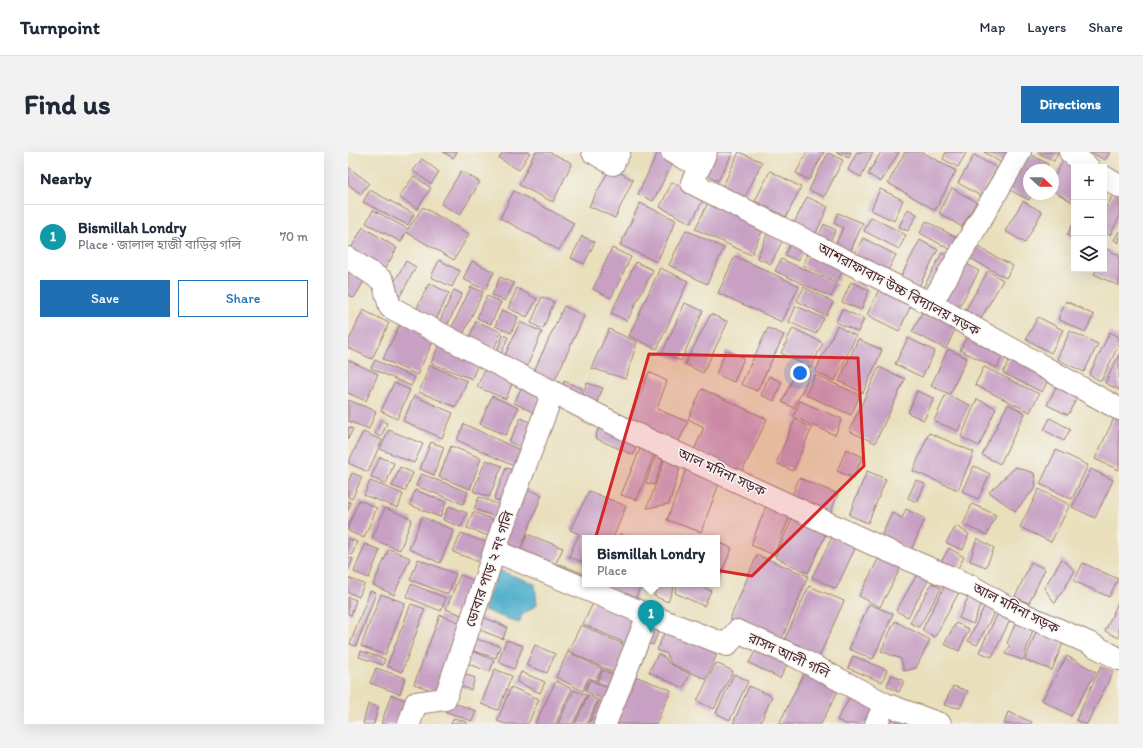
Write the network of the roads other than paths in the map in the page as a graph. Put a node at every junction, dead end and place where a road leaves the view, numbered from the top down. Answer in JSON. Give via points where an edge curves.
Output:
{"nodes":[{"id":1,"x":593,"y":152,"type":"edge"},
{"id":2,"x":619,"y":152,"type":"edge"},
{"id":3,"x":672,"y":152,"type":"edge"},
{"id":4,"x":1020,"y":152,"type":"edge"},
{"id":5,"x":1070,"y":152,"type":"edge"},
{"id":6,"x":703,"y":159,"type":"edge"},
{"id":7,"x":1084,"y":164,"type":"edge"},
{"id":8,"x":1107,"y":179,"type":"edge"},
{"id":9,"x":1119,"y":186,"type":"edge"},
{"id":10,"x":348,"y":258,"type":"edge"},
{"id":11,"x":931,"y":304,"type":"junction"},
{"id":12,"x":553,"y":392,"type":"junction"},
{"id":13,"x":1119,"y":409,"type":"edge"},
{"id":14,"x":494,"y":551,"type":"junction"},
{"id":15,"x":648,"y":615,"type":"junction"},
{"id":16,"x":1119,"y":659,"type":"edge"},
{"id":17,"x":885,"y":704,"type":"junction"},
{"id":18,"x":409,"y":724,"type":"edge"},
{"id":19,"x":605,"y":724,"type":"edge"},
{"id":20,"x":876,"y":724,"type":"edge"},
{"id":21,"x":940,"y":724,"type":"edge"}],
"edges":[{"from":1,"to":2,"type":"street","via":[[613,164]]},
{"from":3,"to":6,"type":"street"},
{"from":4,"to":11,"type":"street"},
{"from":5,"to":7,"type":"street"},
{"from":6,"to":11,"type":"street","name":"আশরাফাবাদ উচ্চ বিদ্যালয় সড়ক","via":[[692,182]]},
{"from":8,"to":9,"type":"street"},
{"from":10,"to":12,"type":"street","name":"আল মদিনা সড়ক","via":[[383,281],[390,307]]},
{"from":11,"to":13,"type":"street","name":"আশরাফাবাদ উচ্চ বিদ্যালয় সড়ক"},
{"from":12,"to":14,"type":"street","name":"ডোবার পাড় ২ নং গলি"},
{"from":12,"to":16,"type":"street","name":"আল মদিনা সড়ক","via":[[627,430],[877,546],[971,586],[1007,607]]},
{"from":14,"to":15,"type":"street","name":"রাসদ আলী গলি"},
{"from":14,"to":18,"type":"street","name":"ডোবার পাড় ২ নং গলি","via":[[445,699],[416,703]]},
{"from":15,"to":17,"type":"street","name":"রাসদ আলী গলি","via":[[727,645],[738,632],[795,656]]},
{"from":15,"to":19,"type":"street"},
{"from":17,"to":20,"type":"street"},
{"from":17,"to":21,"type":"street","name":"রাসদ আলী গলি"}]}
